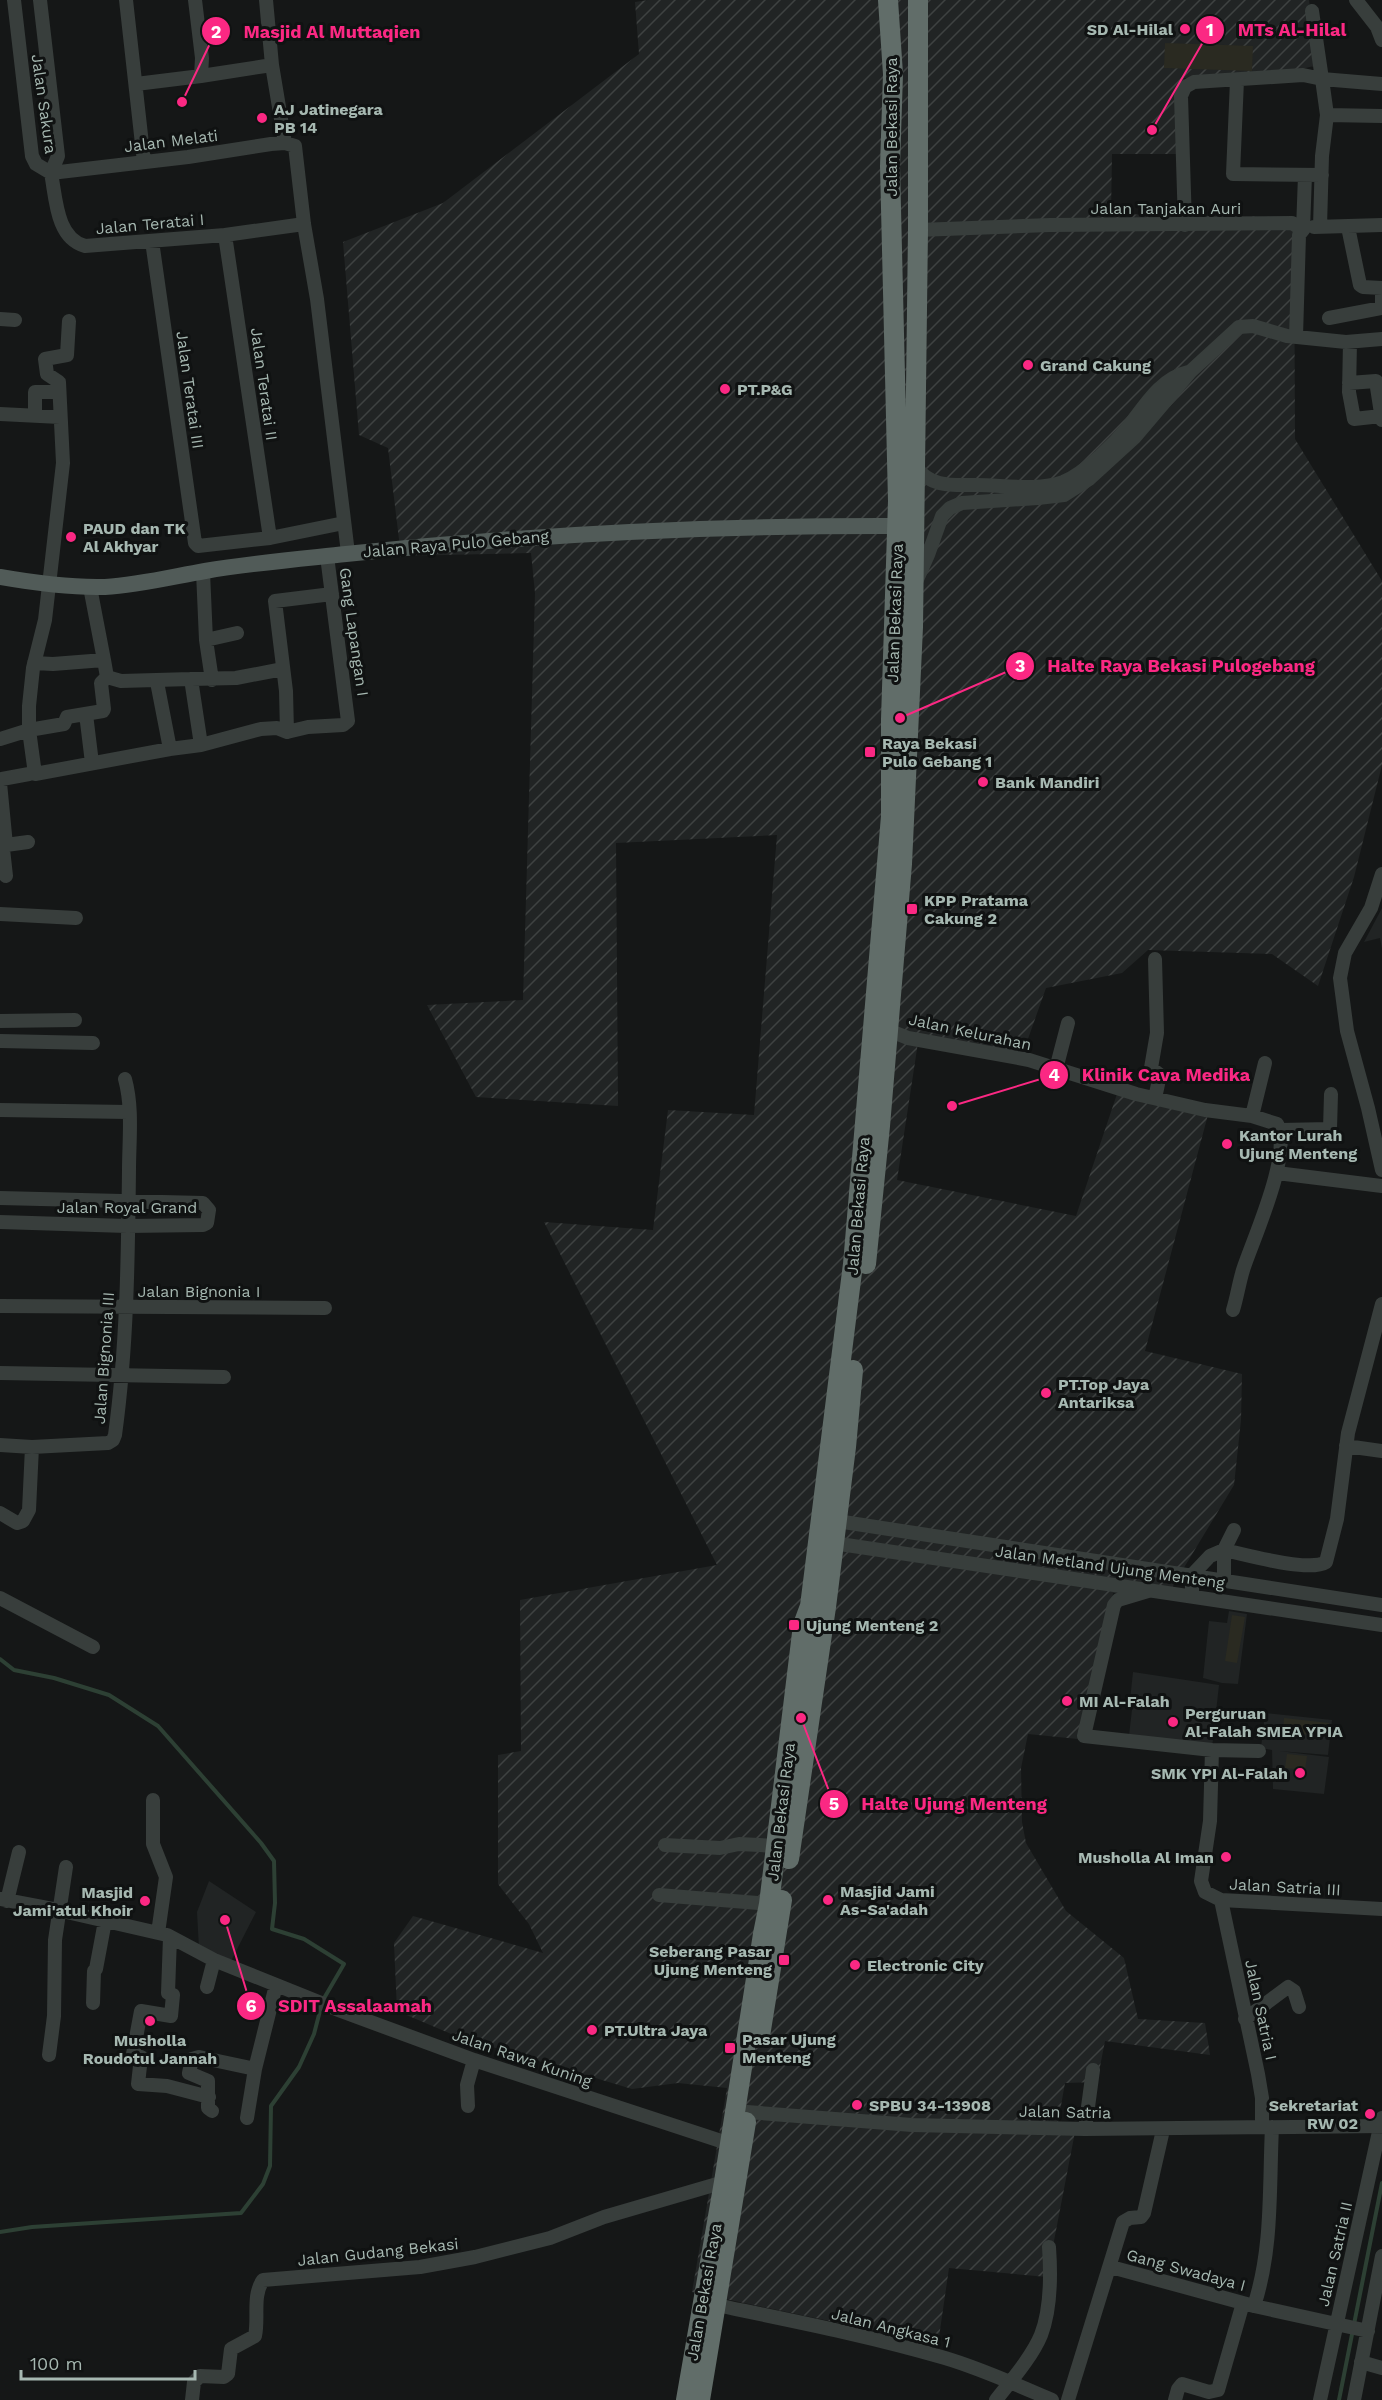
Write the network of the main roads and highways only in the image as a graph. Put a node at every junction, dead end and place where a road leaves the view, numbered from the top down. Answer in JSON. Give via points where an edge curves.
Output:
{"nodes":[{"id":1,"x":888,"y":0,"type":"edge"},
{"id":2,"x":907,"y":0,"type":"edge"},
{"id":3,"x":918,"y":0,"type":"edge"},
{"id":4,"x":917,"y":350,"type":"junction"},
{"id":5,"x":906,"y":526,"type":"junction"},
{"id":6,"x":0,"y":577,"type":"edge"},
{"id":7,"x":898,"y":816,"type":"junction"},
{"id":8,"x":846,"y":1376,"type":"junction"},
{"id":9,"x":686,"y":2400,"type":"edge"},
{"id":10,"x":700,"y":2400,"type":"edge"}],
"edges":[{"from":1,"to":5,"type":"highway","name":"Jalan Bekasi Raya","via":[[893,74],[890,166]]},
{"from":2,"to":4,"type":"highway","via":[[905,160],[909,286]]},
{"from":3,"to":4,"type":"highway","name":"Jalan Bekasi Raya"},
{"from":4,"to":5,"type":"highway","name":"Jalan Bekasi Raya","via":[[915,466]]},
{"from":5,"to":6,"type":"main road","name":"Jalan Raya Pulo Gebang","via":[[622,531],[327,556],[137,584],[90,587]]},
{"from":5,"to":7,"type":"highway","name":"Jalan Bekasi Raya","via":[[891,718]]},
{"from":5,"to":7,"type":"highway","name":"Jalan Bekasi Raya","via":[[914,586]]},
{"from":7,"to":8,"type":"highway","name":"Jalan Bekasi Raya","via":[[853,1264]]},
{"from":7,"to":8,"type":"highway","name":"Jalan Bekasi Raya","via":[[888,1030],[872,1214]]},
{"from":8,"to":9,"type":"highway","name":"Jalan Bekasi Raya","via":[[826,1470],[810,1606],[803,1625],[769,1904]]},
{"from":8,"to":10,"type":"highway","name":"Jalan Bekasi Raya","via":[[846,1447],[826,1607],[790,1854]]}]}
